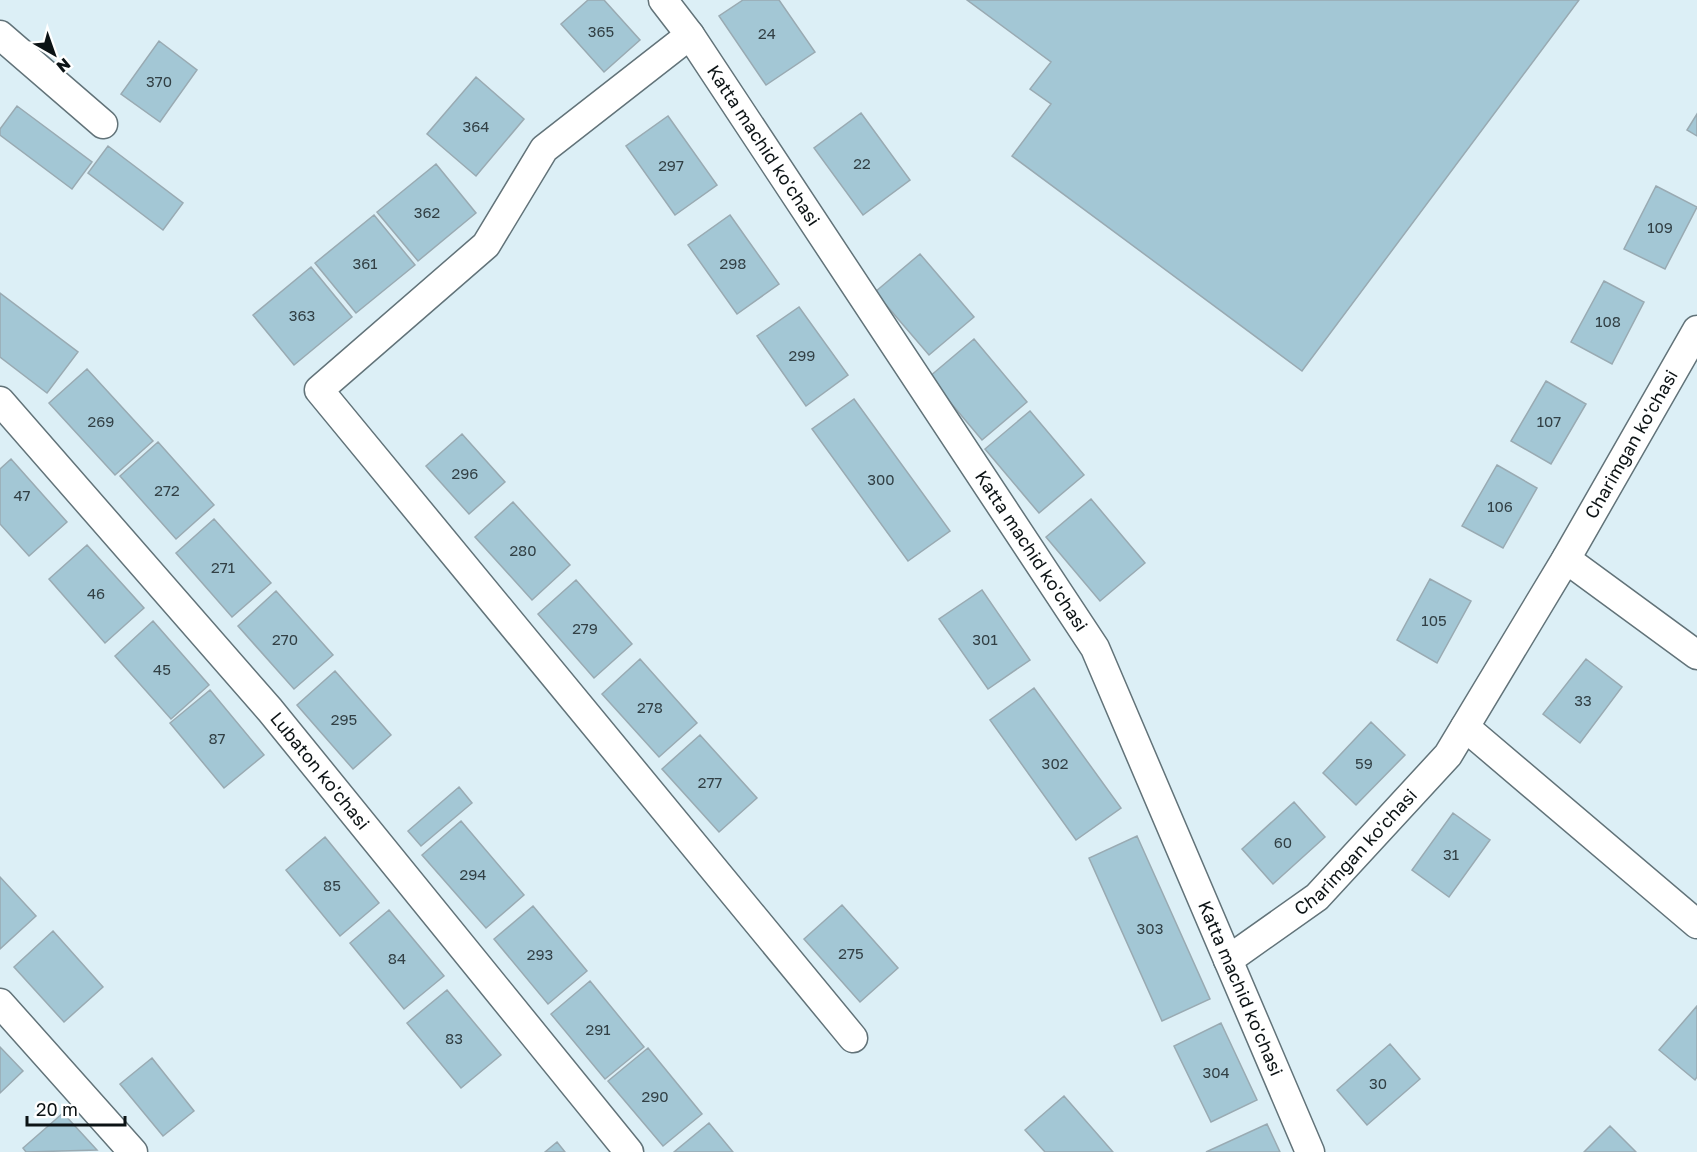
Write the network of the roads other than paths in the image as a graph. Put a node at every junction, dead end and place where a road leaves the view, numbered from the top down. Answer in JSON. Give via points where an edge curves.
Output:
{"nodes":[{"id":1,"x":663,"y":0,"type":"edge"},
{"id":2,"x":0,"y":35,"type":"edge"},
{"id":3,"x":690,"y":35,"type":"junction"},
{"id":4,"x":103,"y":124,"type":"dead end"},
{"id":5,"x":1697,"y":330,"type":"edge"},
{"id":6,"x":0,"y":400,"type":"edge"},
{"id":7,"x":1566,"y":560,"type":"junction"},
{"id":8,"x":1697,"y":655,"type":"edge"},
{"id":9,"x":1465,"y":727,"type":"junction"},
{"id":10,"x":1697,"y":924,"type":"edge"},
{"id":11,"x":1228,"y":960,"type":"junction"},
{"id":12,"x":0,"y":1003,"type":"edge"},
{"id":13,"x":853,"y":1038,"type":"dead end"},
{"id":14,"x":133,"y":1152,"type":"edge"},
{"id":15,"x":629,"y":1152,"type":"edge"},
{"id":16,"x":1310,"y":1152,"type":"edge"}],
"edges":[{"from":1,"to":3,"type":"street","name":"Katta machid ko'chasi"},
{"from":2,"to":4,"type":"street"},
{"from":3,"to":11,"type":"street","name":"Katta machid ko'chasi","via":[[1095,648]]},
{"from":3,"to":13,"type":"street","via":[[544,149],[486,245],[319,390]]},
{"from":5,"to":7,"type":"street","name":"Charimgan ko'chasi"},
{"from":6,"to":15,"type":"street","name":"Lubaton ko'chasi","via":[[270,710]]},
{"from":7,"to":8,"type":"street"},
{"from":7,"to":9,"type":"street","name":"Charimgan ko'chasi"},
{"from":9,"to":10,"type":"street"},
{"from":9,"to":11,"type":"street","name":"Charimgan ko'chasi","via":[[1448,756],[1317,897]]},
{"from":11,"to":16,"type":"street","name":"Katta machid ko'chasi"},
{"from":12,"to":14,"type":"street"}]}
